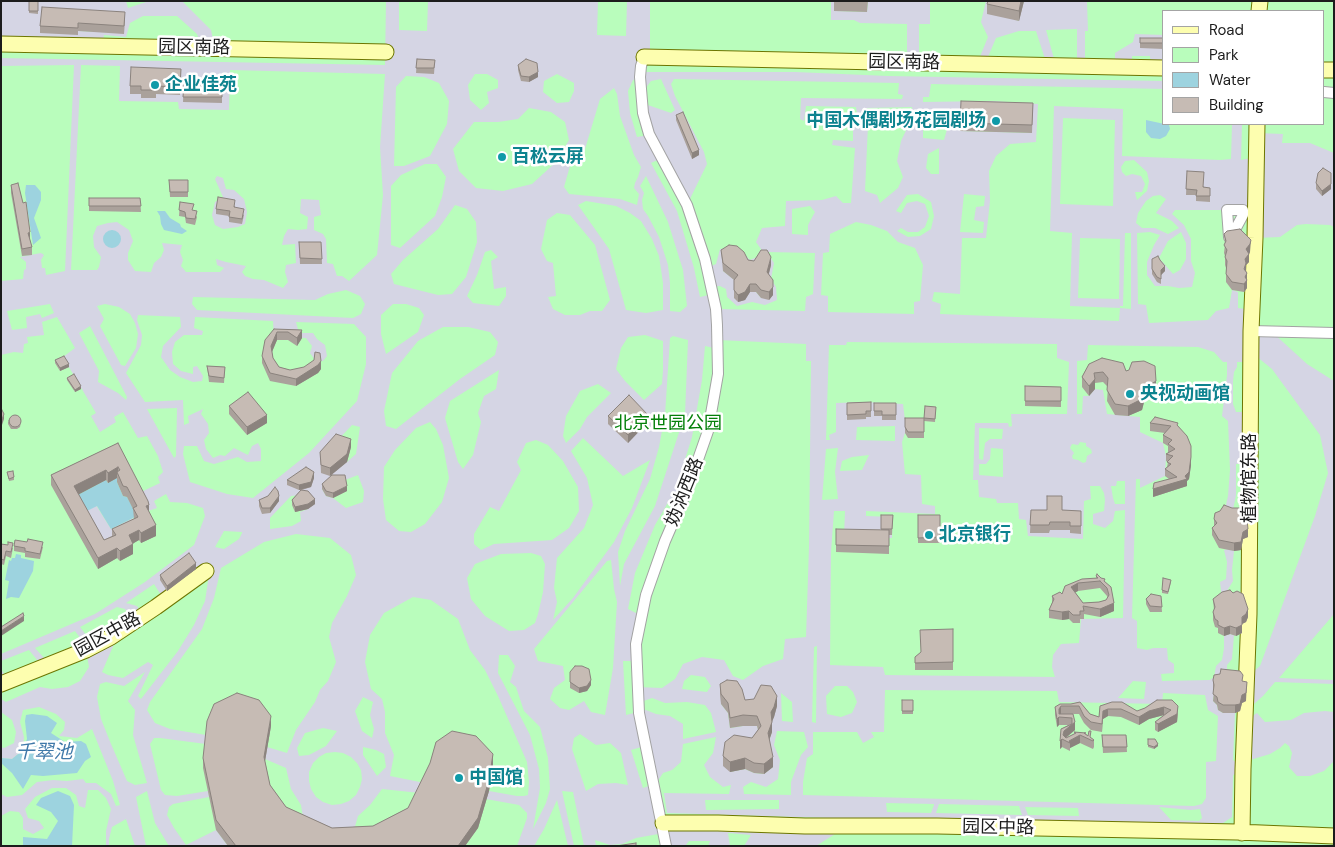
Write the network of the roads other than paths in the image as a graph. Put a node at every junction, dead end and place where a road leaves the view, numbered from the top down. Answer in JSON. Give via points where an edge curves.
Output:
{"nodes":[{"id":1,"x":1,"y":44,"type":"edge"},
{"id":2,"x":386,"y":52,"type":"dead end"},
{"id":3,"x":644,"y":57,"type":"joint"},
{"id":4,"x":1162,"y":68,"type":"edge"},
{"id":5,"x":1257,"y":125,"type":"edge"},
{"id":6,"x":1251,"y":331,"type":"junction"},
{"id":7,"x":1334,"y":333,"type":"edge"},
{"id":8,"x":206,"y":571,"type":"dead end"},
{"id":9,"x":1,"y":684,"type":"edge"},
{"id":10,"x":663,"y":823,"type":"junction"},
{"id":11,"x":1242,"y":833,"type":"junction"},
{"id":12,"x":1334,"y":836,"type":"edge"},
{"id":13,"x":666,"y":846,"type":"edge"}],
"edges":[{"from":1,"to":2,"type":"street","name":"园区南路"},
{"from":3,"to":4,"type":"street","name":"园区南路"},
{"from":3,"to":10,"type":"street","name":"妫汭西路","via":[[640,78],[643,113],[649,134],[686,205],[705,259],[717,325],[718,374],[708,431],[646,595],[636,644],[639,713]]},
{"from":5,"to":6,"type":"street","name":"植物馆东路"},
{"from":6,"to":7,"type":"street"},
{"from":6,"to":11,"type":"street","name":"植物馆东路","via":[[1249,614]]},
{"from":8,"to":9,"type":"street","name":"园区中路","via":[[156,607],[86,650]]},
{"from":10,"to":11,"type":"street","name":"园区中路"},
{"from":10,"to":13,"type":"street","name":"妫汭西路"},
{"from":11,"to":12,"type":"street","name":"园区中路"}]}
